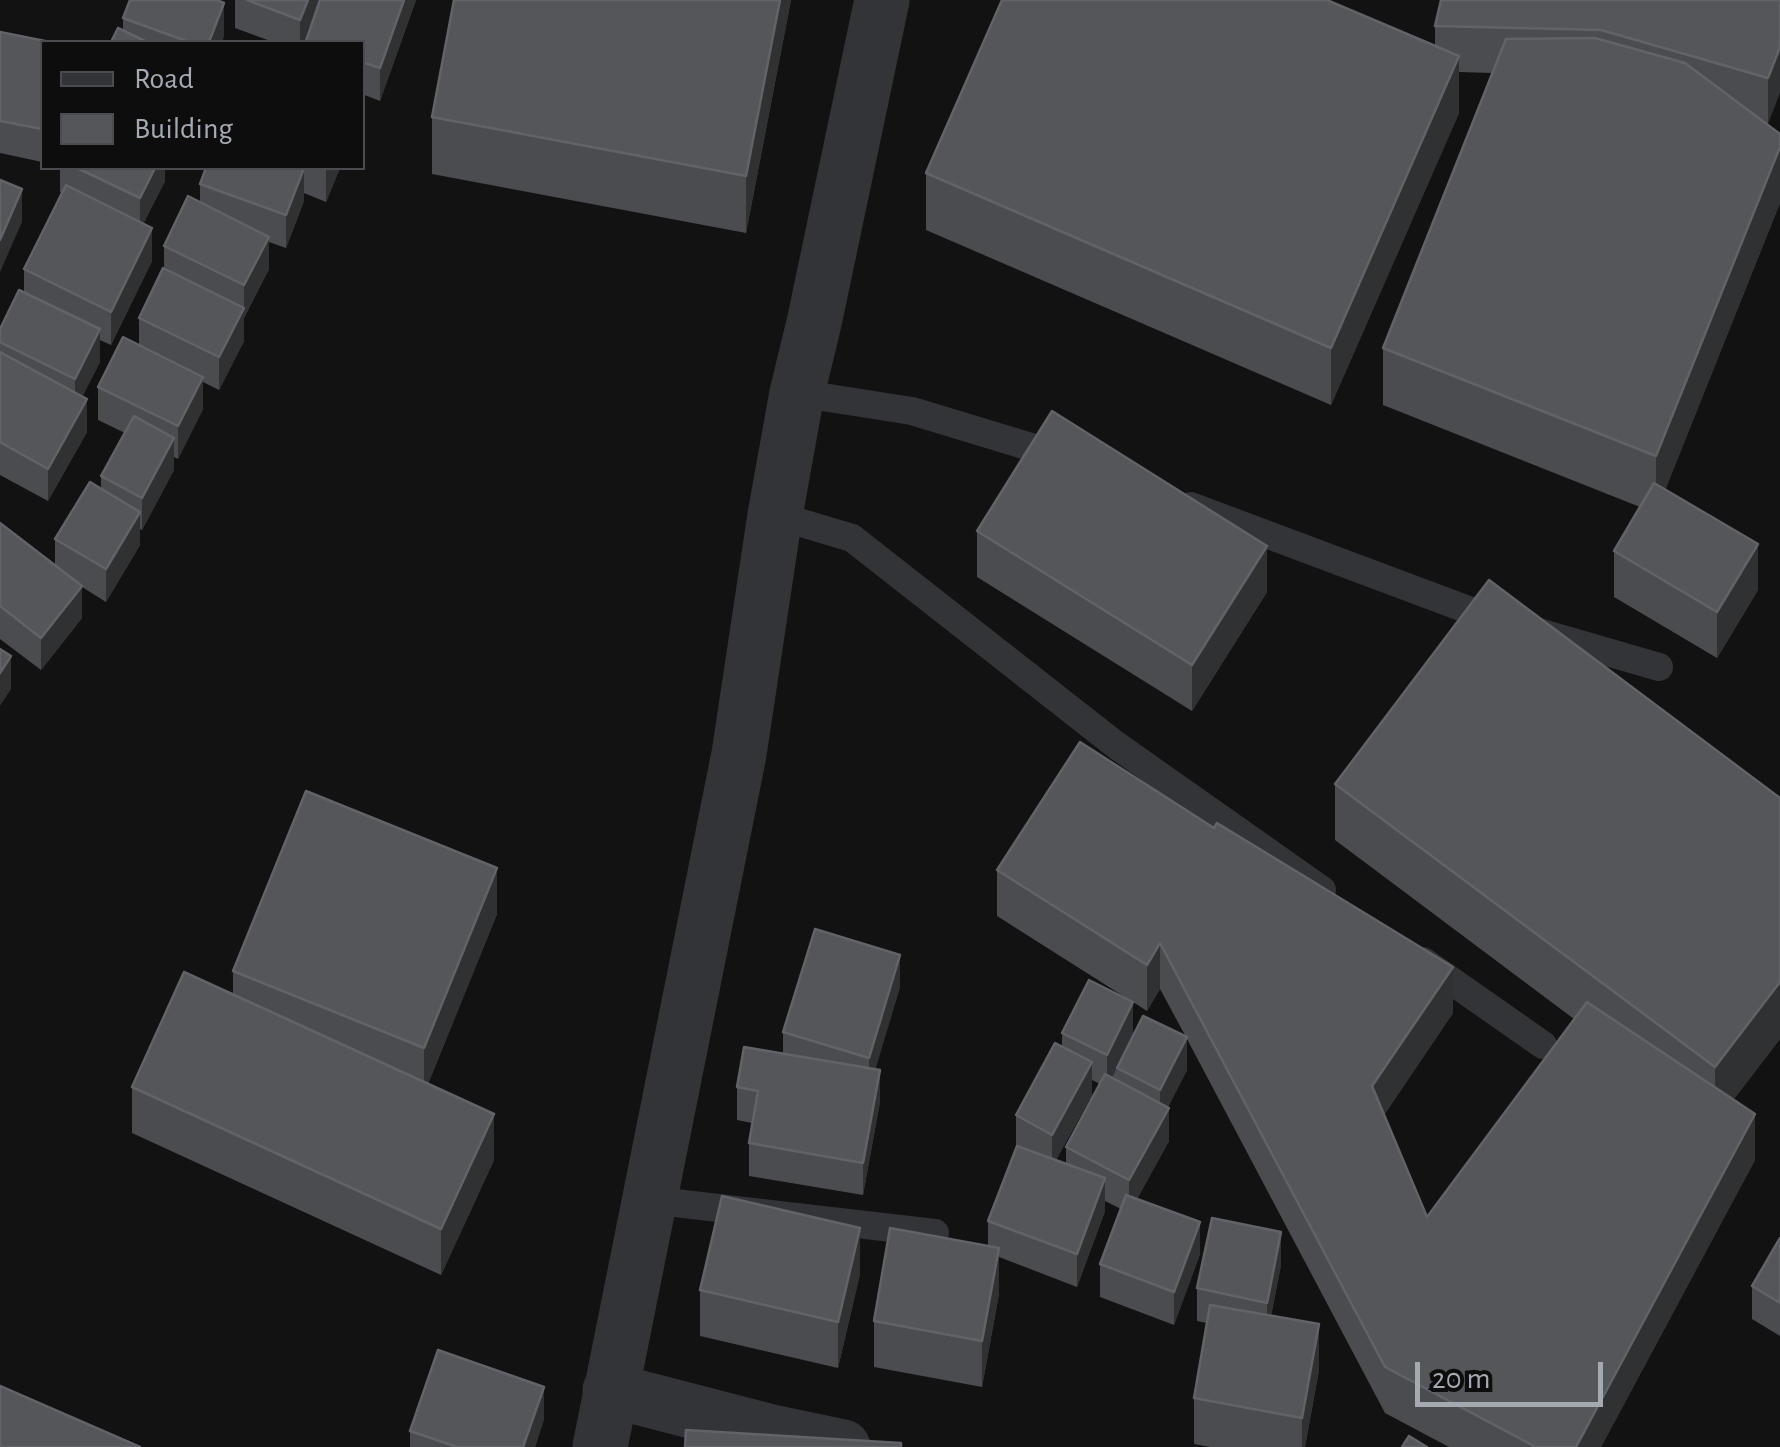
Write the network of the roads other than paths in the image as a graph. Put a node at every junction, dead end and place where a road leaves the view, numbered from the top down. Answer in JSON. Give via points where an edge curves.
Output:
{"nodes":[{"id":1,"x":882,"y":0,"type":"edge"},
{"id":2,"x":797,"y":393,"type":"junction"},
{"id":3,"x":1086,"y":465,"type":"edge"},
{"id":4,"x":1174,"y":500,"type":"edge"},
{"id":5,"x":775,"y":515,"type":"junction"},
{"id":6,"x":1659,"y":667,"type":"dead end"},
{"id":7,"x":1337,"y":900,"type":"edge"},
{"id":8,"x":1400,"y":945,"type":"edge"},
{"id":9,"x":1543,"y":1045,"type":"dead end"},
{"id":10,"x":648,"y":1200,"type":"junction"},
{"id":11,"x":935,"y":1233,"type":"edge"},
{"id":12,"x":610,"y":1390,"type":"junction"},
{"id":13,"x":600,"y":1447,"type":"edge"},
{"id":14,"x":843,"y":1447,"type":"edge"}],
"edges":[{"from":1,"to":2,"type":"street"},
{"from":2,"to":3,"type":"lane","via":[[912,411]]},
{"from":2,"to":5,"type":"street"},
{"from":4,"to":6,"type":"lane","via":[[1490,618]]},
{"from":5,"to":7,"type":"lane","via":[[852,538],[1116,745]]},
{"from":5,"to":10,"type":"street","via":[[739,754]]},
{"from":8,"to":9,"type":"lane"},
{"from":10,"to":11,"type":"lane"},
{"from":10,"to":12,"type":"street"},
{"from":12,"to":13,"type":"street"},
{"from":12,"to":14,"type":"street"}]}
